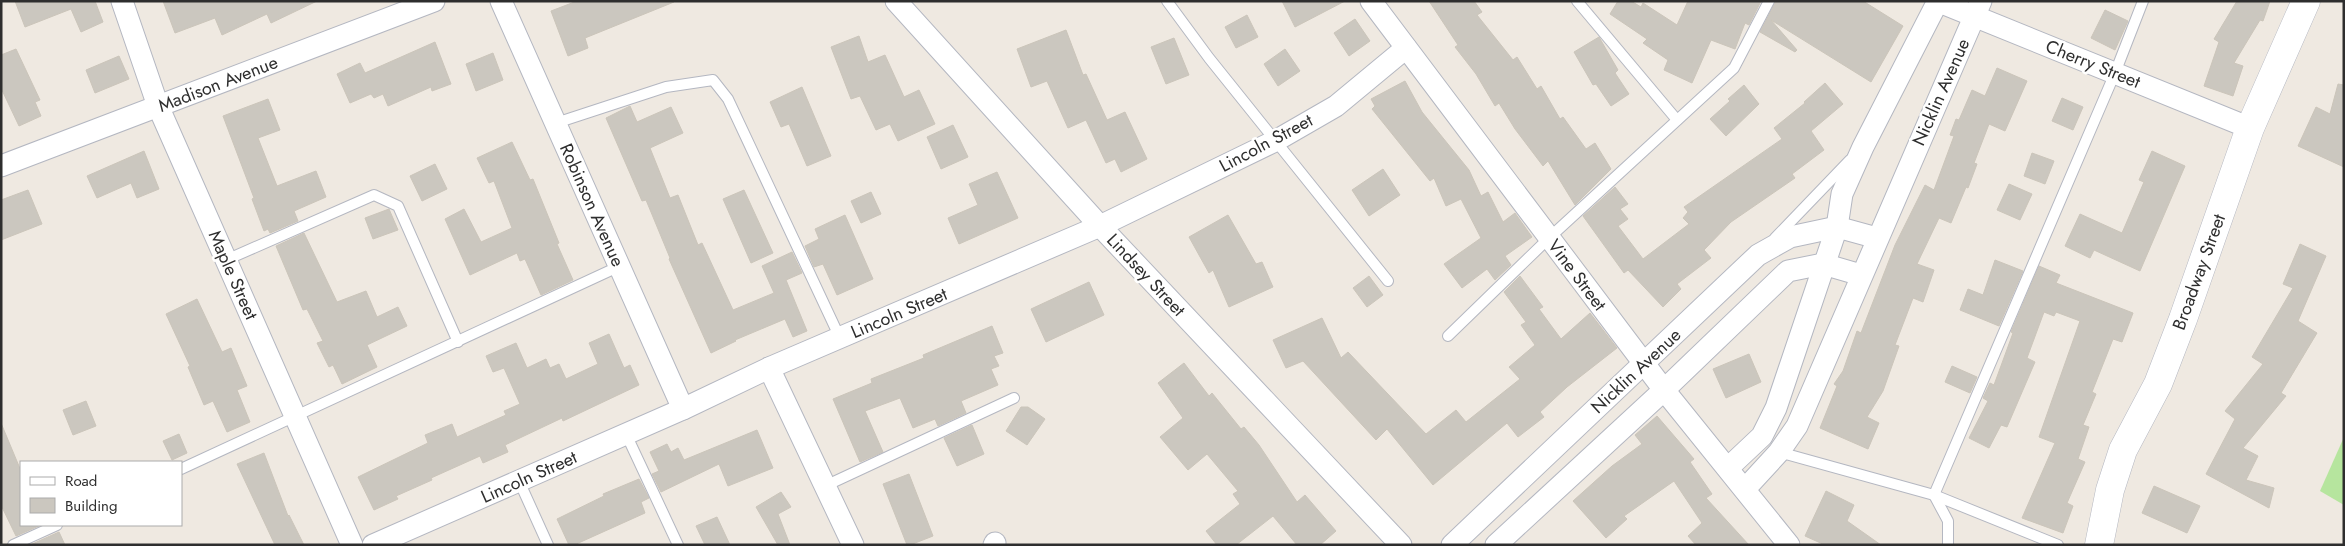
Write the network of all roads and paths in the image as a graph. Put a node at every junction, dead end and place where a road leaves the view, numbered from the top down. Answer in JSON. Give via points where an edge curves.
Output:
{"nodes":[{"id":1,"x":122,"y":1,"type":"edge"},
{"id":2,"x":434,"y":1,"type":"edge"},
{"id":3,"x":502,"y":1,"type":"edge"},
{"id":4,"x":896,"y":1,"type":"edge"},
{"id":5,"x":1167,"y":1,"type":"edge"},
{"id":6,"x":1371,"y":1,"type":"edge"},
{"id":7,"x":1577,"y":1,"type":"edge"},
{"id":8,"x":1770,"y":1,"type":"edge"},
{"id":9,"x":1938,"y":1,"type":"edge"},
{"id":10,"x":2143,"y":1,"type":"edge"},
{"id":11,"x":2306,"y":1,"type":"edge"},
{"id":12,"x":1978,"y":9,"type":"edge"},
{"id":13,"x":1406,"y":48,"type":"junction"},
{"id":14,"x":2114,"y":73,"type":"junction"},
{"id":15,"x":158,"y":106,"type":"junction"},
{"id":16,"x":1677,"y":120,"type":"junction"},
{"id":17,"x":556,"y":123,"type":"junction"},
{"id":18,"x":2250,"y":128,"type":"junction"},
{"id":19,"x":1276,"y":140,"type":"junction"},
{"id":20,"x":1863,"y":146,"type":"junction"},
{"id":21,"x":1,"y":166,"type":"edge"},
{"id":22,"x":1100,"y":226,"type":"junction"},
{"id":23,"x":1837,"y":227,"type":"junction"},
{"id":24,"x":1549,"y":238,"type":"junction"},
{"id":25,"x":1877,"y":238,"type":"junction"},
{"id":26,"x":1758,"y":255,"type":"junction"},
{"id":27,"x":226,"y":260,"type":"junction"},
{"id":28,"x":1823,"y":264,"type":"junction"},
{"id":29,"x":620,"y":266,"type":"junction"},
{"id":30,"x":1861,"y":275,"type":"junction"},
{"id":31,"x":1388,"y":281,"type":"dead end"},
{"id":32,"x":1448,"y":336,"type":"dead end"},
{"id":33,"x":840,"y":338,"type":"junction"},
{"id":34,"x":458,"y":342,"type":"junction"},
{"id":35,"x":1644,"y":364,"type":"junction"},
{"id":36,"x":769,"y":368,"type":"junction"},
{"id":37,"x":1664,"y":390,"type":"junction"},
{"id":38,"x":1014,"y":398,"type":"dead end"},
{"id":39,"x":683,"y":409,"type":"junction"},
{"id":40,"x":296,"y":418,"type":"junction"},
{"id":41,"x":626,"y":434,"type":"junction"},
{"id":42,"x":1780,"y":452,"type":"junction"},
{"id":43,"x":1728,"y":468,"type":"junction"},
{"id":44,"x":182,"y":469,"type":"edge"},
{"id":45,"x":519,"y":481,"type":"junction"},
{"id":46,"x":825,"y":486,"type":"junction"},
{"id":47,"x":1745,"y":489,"type":"junction"},
{"id":48,"x":1934,"y":495,"type":"junction"},
{"id":49,"x":55,"y":526,"type":"edge"},
{"id":50,"x":13,"y":545,"type":"edge"},
{"id":51,"x":352,"y":545,"type":"edge"},
{"id":52,"x":373,"y":545,"type":"edge"},
{"id":53,"x":548,"y":545,"type":"edge"},
{"id":54,"x":678,"y":545,"type":"edge"},
{"id":55,"x":853,"y":545,"type":"edge"},
{"id":56,"x":1401,"y":545,"type":"edge"},
{"id":57,"x":1452,"y":545,"type":"edge"},
{"id":58,"x":1496,"y":545,"type":"edge"},
{"id":59,"x":1789,"y":545,"type":"edge"},
{"id":60,"x":1948,"y":545,"type":"edge"},
{"id":61,"x":2058,"y":545,"type":"edge"},
{"id":62,"x":2099,"y":545,"type":"edge"}],
"edges":[{"from":1,"to":15,"type":"street","name":"Maple Street"},
{"from":2,"to":15,"type":"street","name":"Madison Avenue"},
{"from":3,"to":17,"type":"street","name":"Robinson Avenue"},
{"from":4,"to":22,"type":"street","name":"Lindsey Street"},
{"from":5,"to":19,"type":"lane"},
{"from":6,"to":13,"type":"street","name":"Vine Street"},
{"from":7,"to":16,"type":"lane"},
{"from":8,"to":16,"type":"lane","via":[[1734,68]]},
{"from":9,"to":12,"type":"street","name":"Cherry Street"},
{"from":9,"to":20,"type":"street"},
{"from":10,"to":14,"type":"lane"},
{"from":11,"to":18,"type":"main road","name":"Broadway Street"},
{"from":12,"to":14,"type":"street","name":"Cherry Street"},
{"from":12,"to":25,"type":"street","name":"Nicklin Avenue"},
{"from":13,"to":19,"type":"street","name":"Lincoln Street","via":[[1336,106]]},
{"from":13,"to":24,"type":"street","name":"Vine Street"},
{"from":14,"to":18,"type":"street","name":"Cherry Street"},
{"from":14,"to":48,"type":"lane"},
{"from":15,"to":21,"type":"street","name":"Madison Avenue"},
{"from":15,"to":27,"type":"street","name":"Maple Street"},
{"from":16,"to":24,"type":"lane"},
{"from":17,"to":29,"type":"street","name":"Robinson Avenue"},
{"from":17,"to":33,"type":"lane","via":[[666,87],[713,80],[728,99]]},
{"from":18,"to":62,"type":"main road","name":"Broadway Street","via":[[2158,384],[2123,450],[2110,490]]},
{"from":19,"to":22,"type":"street","name":"Lincoln Street"},
{"from":19,"to":31,"type":"lane"},
{"from":20,"to":23,"type":"street","via":[[1842,194]]},
{"from":20,"to":26,"type":"lane"},
{"from":22,"to":33,"type":"street","name":"Lincoln Street"},
{"from":22,"to":56,"type":"street","name":"Lindsey Street"},
{"from":23,"to":25,"type":"street","name":"Nicklin Avenue"},
{"from":23,"to":26,"type":"street","name":"Nicklin Avenue","via":[[1790,238]]},
{"from":23,"to":28,"type":"street"},
{"from":24,"to":32,"type":"lane"},
{"from":24,"to":35,"type":"street","name":"Vine Street"},
{"from":25,"to":30,"type":"street","name":"Nicklin Avenue"},
{"from":26,"to":35,"type":"street","name":"Nicklin Avenue"},
{"from":27,"to":34,"type":"lane","via":[[374,195],[398,206]]},
{"from":27,"to":40,"type":"street","name":"Maple Street"},
{"from":28,"to":30,"type":"street","name":"Nicklin Avenue"},
{"from":28,"to":37,"type":"street","name":"Nicklin Avenue","via":[[1788,271]]},
{"from":28,"to":43,"type":"street","via":[[1776,408],[1762,436]]},
{"from":29,"to":34,"type":"lane"},
{"from":29,"to":39,"type":"street","name":"Robinson Avenue"},
{"from":30,"to":42,"type":"street","name":"Nicklin Avenue","via":[[1797,426]]},
{"from":33,"to":36,"type":"street","name":"Lincoln Street"},
{"from":34,"to":40,"type":"lane"},
{"from":35,"to":37,"type":"street","name":"Vine Street"},
{"from":35,"to":57,"type":"street","name":"Nicklin Avenue"},
{"from":36,"to":39,"type":"street","name":"Lincoln Street"},
{"from":36,"to":46,"type":"street"},
{"from":37,"to":43,"type":"street","name":"Vine Street"},
{"from":37,"to":58,"type":"street","name":"Nicklin Avenue"},
{"from":38,"to":46,"type":"lane"},
{"from":39,"to":41,"type":"street","name":"Lincoln Street"},
{"from":40,"to":44,"type":"lane"},
{"from":40,"to":51,"type":"street","name":"Maple Street"},
{"from":41,"to":45,"type":"street","name":"Lincoln Street"},
{"from":41,"to":54,"type":"lane"},
{"from":42,"to":47,"type":"street","name":"Nicklin Avenue"},
{"from":42,"to":48,"type":"lane"},
{"from":43,"to":47,"type":"street","name":"Vine Street"},
{"from":45,"to":52,"type":"street","name":"Lincoln Street"},
{"from":45,"to":53,"type":"lane"},
{"from":46,"to":55,"type":"street"},
{"from":47,"to":59,"type":"street","name":"Vine Street"},
{"from":48,"to":60,"type":"lane","via":[[1948,521]]},
{"from":48,"to":61,"type":"lane"},
{"from":49,"to":50,"type":"lane"}]}
